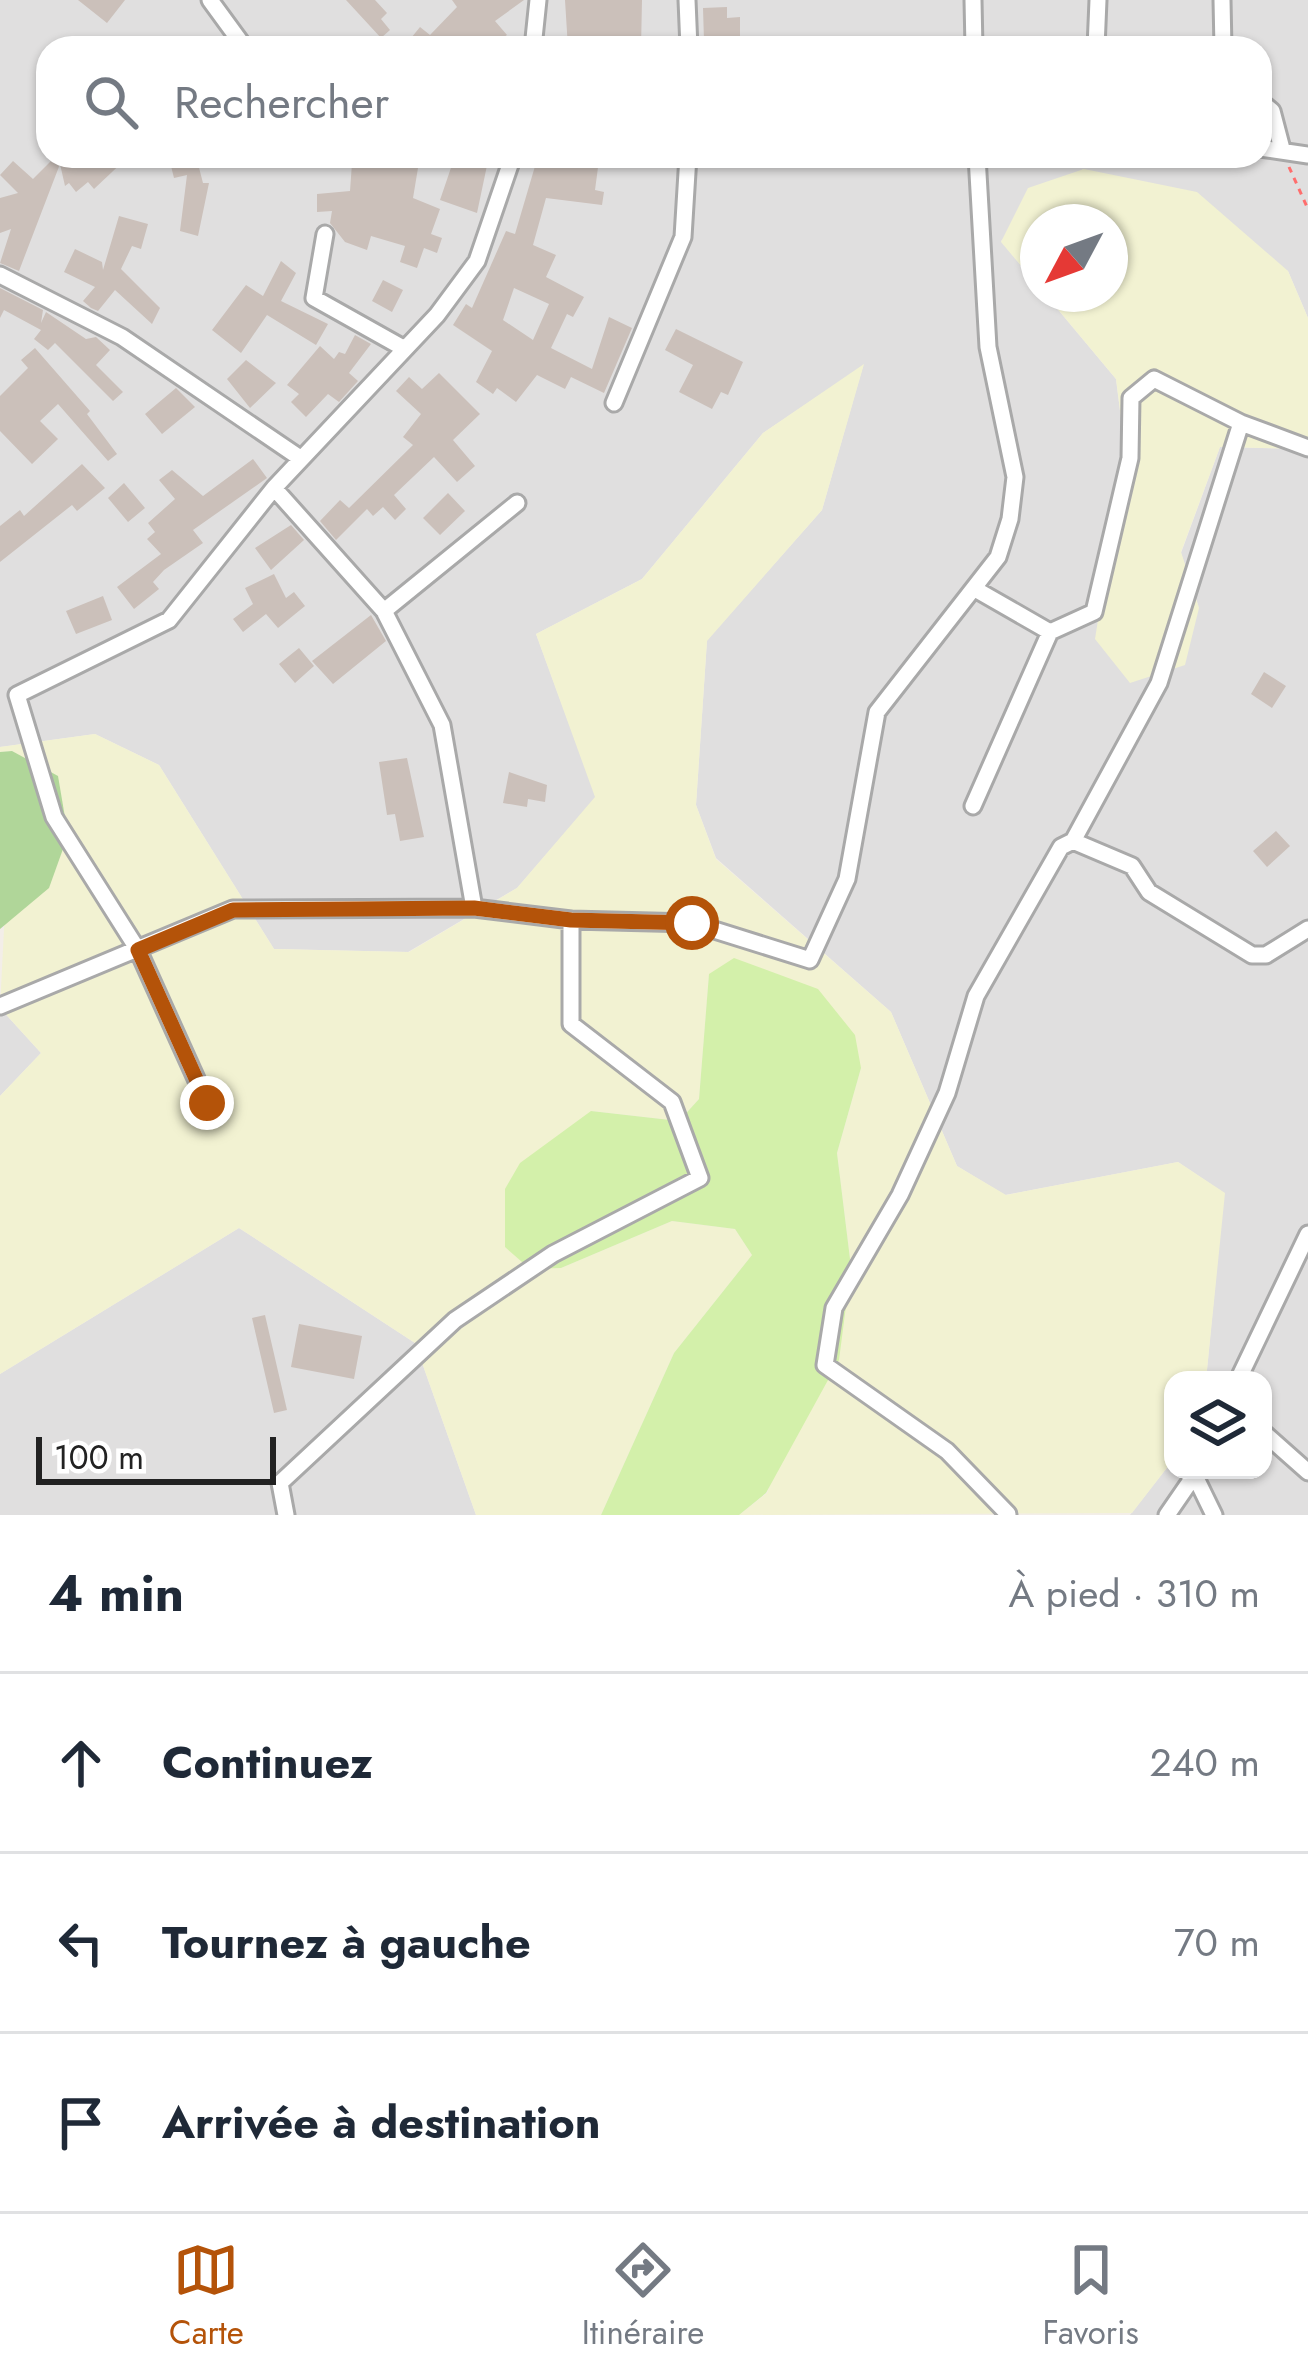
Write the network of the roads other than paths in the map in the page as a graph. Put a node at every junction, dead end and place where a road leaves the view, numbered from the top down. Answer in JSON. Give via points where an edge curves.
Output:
{"nodes":[{"id":1,"x":210,"y":0,"type":"edge"},
{"id":2,"x":538,"y":0,"type":"edge"},
{"id":3,"x":687,"y":0,"type":"edge"},
{"id":4,"x":973,"y":0,"type":"edge"},
{"id":5,"x":1098,"y":0,"type":"edge"},
{"id":6,"x":1222,"y":0,"type":"edge"},
{"id":7,"x":236,"y":36,"type":"edge"},
{"id":8,"x":534,"y":36,"type":"edge"},
{"id":9,"x":688,"y":36,"type":"edge"},
{"id":10,"x":974,"y":36,"type":"edge"},
{"id":11,"x":1096,"y":36,"type":"edge"},
{"id":12,"x":1223,"y":36,"type":"edge"},
{"id":13,"x":1272,"y":111,"type":"edge"},
{"id":14,"x":1272,"y":149,"type":"edge"},
{"id":15,"x":1282,"y":149,"type":"junction"},
{"id":16,"x":1308,"y":155,"type":"edge"},
{"id":17,"x":509,"y":168,"type":"edge"},
{"id":18,"x":687,"y":168,"type":"edge"},
{"id":19,"x":977,"y":168,"type":"edge"},
{"id":20,"x":325,"y":234,"type":"dead end"},
{"id":21,"x":0,"y":275,"type":"edge"},
{"id":22,"x":405,"y":349,"type":"junction"},
{"id":23,"x":614,"y":403,"type":"dead end"},
{"id":24,"x":1241,"y":423,"type":"junction"},
{"id":25,"x":1308,"y":448,"type":"edge"},
{"id":26,"x":300,"y":458,"type":"junction"},
{"id":27,"x":274,"y":488,"type":"junction"},
{"id":28,"x":517,"y":502,"type":"dead end"},
{"id":29,"x":975,"y":590,"type":"junction"},
{"id":30,"x":384,"y":610,"type":"junction"},
{"id":31,"x":1050,"y":632,"type":"junction"},
{"id":32,"x":973,"y":806,"type":"dead end"},
{"id":33,"x":1073,"y":841,"type":"junction"},
{"id":34,"x":474,"y":908,"type":"junction"},
{"id":35,"x":571,"y":920,"type":"junction"},
{"id":36,"x":1308,"y":929,"type":"edge"},
{"id":37,"x":138,"y":950,"type":"junction"},
{"id":38,"x":0,"y":1006,"type":"edge"},
{"id":39,"x":207,"y":1103,"type":"dead end"},
{"id":40,"x":1308,"y":1234,"type":"edge"},
{"id":41,"x":1242,"y":1371,"type":"edge"},
{"id":42,"x":1272,"y":1440,"type":"edge"},
{"id":43,"x":1308,"y":1472,"type":"edge"},
{"id":44,"x":1192,"y":1479,"type":"edge"},
{"id":45,"x":1199,"y":1479,"type":"edge"},
{"id":46,"x":1008,"y":1514,"type":"edge"},
{"id":47,"x":286,"y":1515,"type":"edge"},
{"id":48,"x":1167,"y":1515,"type":"edge"},
{"id":49,"x":1214,"y":1515,"type":"edge"}],
"edges":[{"from":1,"to":7,"type":"street"},
{"from":2,"to":8,"type":"street"},
{"from":3,"to":9,"type":"street"},
{"from":4,"to":10,"type":"street"},
{"from":5,"to":11,"type":"street"},
{"from":6,"to":12,"type":"street"},
{"from":13,"to":15,"type":"street"},
{"from":14,"to":15,"type":"street"},
{"from":15,"to":16,"type":"street"},
{"from":17,"to":22,"type":"street","via":[[477,260]]},
{"from":18,"to":23,"type":"street","via":[[682,237]]},
{"from":19,"to":29,"type":"street","via":[[988,347],[1015,477],[998,557]]},
{"from":20,"to":22,"type":"street","via":[[314,298]]},
{"from":21,"to":26,"type":"street","via":[[122,338]]},
{"from":22,"to":26,"type":"street"},
{"from":24,"to":25,"type":"street"},
{"from":24,"to":31,"type":"street","via":[[1154,379],[1131,398],[1130,458],[1094,612]]},
{"from":24,"to":33,"type":"street","via":[[1160,683]]},
{"from":26,"to":27,"type":"street"},
{"from":27,"to":30,"type":"street"},
{"from":27,"to":37,"type":"street","via":[[169,620],[17,695],[54,817]]},
{"from":28,"to":30,"type":"street"},
{"from":29,"to":31,"type":"street"},
{"from":29,"to":35,"type":"street","via":[[877,712],[847,879],[810,960],[692,923]]},
{"from":30,"to":34,"type":"street","via":[[442,725]]},
{"from":31,"to":32,"type":"street"},
{"from":33,"to":36,"type":"street","via":[[1132,866],[1149,892],[1252,956],[1266,956]]},
{"from":33,"to":46,"type":"street","via":[[1061,847],[976,996],[947,1094],[834,1308],[825,1365],[947,1451]]},
{"from":34,"to":35,"type":"street"},
{"from":34,"to":37,"type":"street","via":[[233,910]]},
{"from":35,"to":47,"type":"street","via":[[571,1024],[672,1102],[700,1178],[553,1254],[455,1320],[280,1483]]},
{"from":37,"to":38,"type":"street"},
{"from":37,"to":39,"type":"street"},
{"from":40,"to":41,"type":"street"},
{"from":42,"to":43,"type":"street"},
{"from":44,"to":48,"type":"street"},
{"from":45,"to":49,"type":"street"}]}
